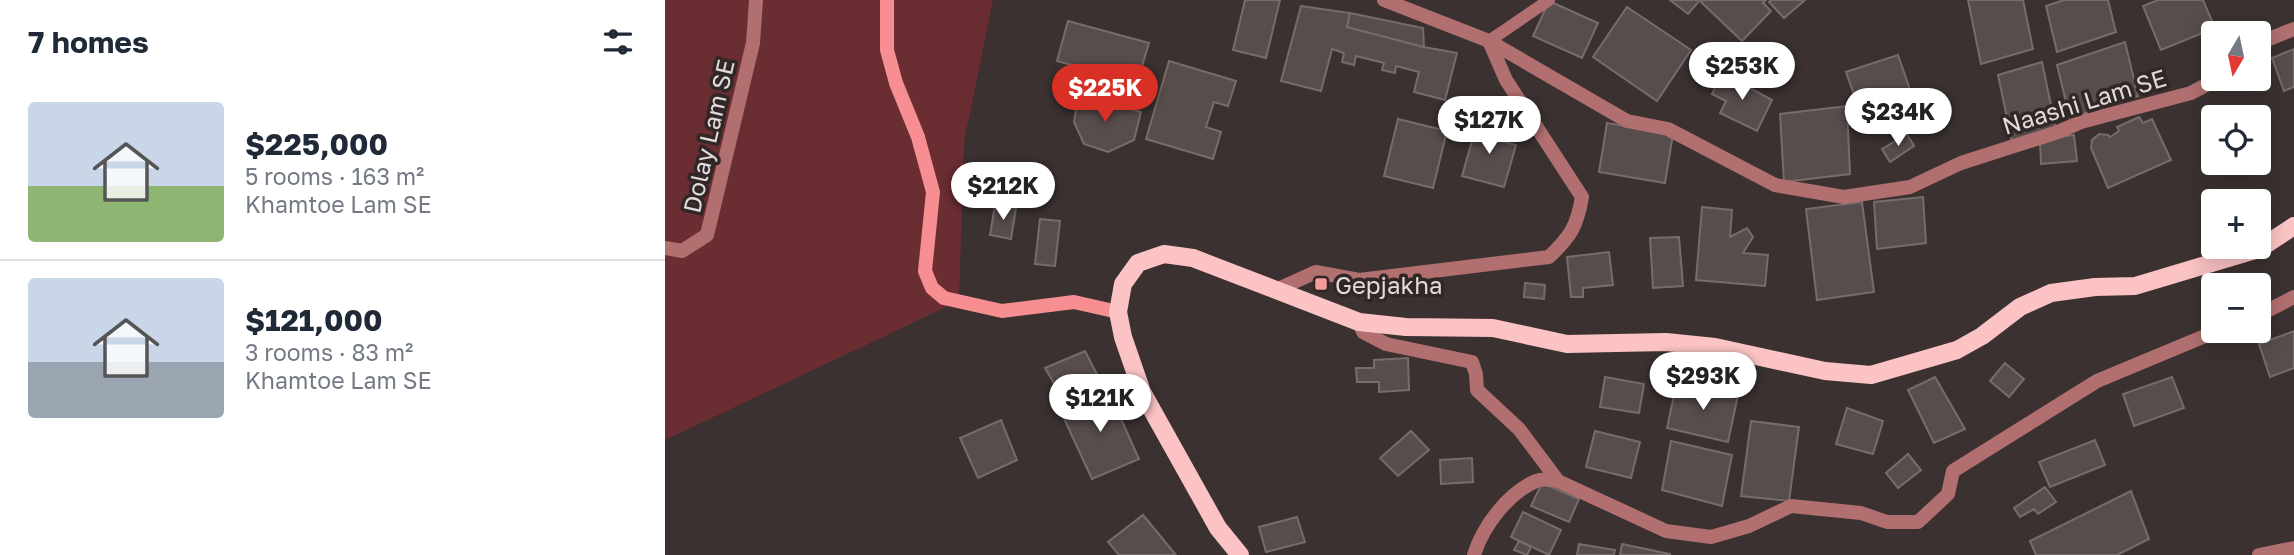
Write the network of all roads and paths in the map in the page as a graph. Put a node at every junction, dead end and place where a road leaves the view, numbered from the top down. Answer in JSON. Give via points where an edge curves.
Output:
{"nodes":[{"id":1,"x":756,"y":0,"type":"edge"},
{"id":2,"x":887,"y":0,"type":"edge"},
{"id":3,"x":1384,"y":0,"type":"edge"},
{"id":4,"x":1549,"y":0,"type":"edge"},
{"id":5,"x":2294,"y":29,"type":"edge"},
{"id":6,"x":2271,"y":38,"type":"edge"},
{"id":7,"x":1489,"y":41,"type":"junction"},
{"id":8,"x":2201,"y":88,"type":"edge"},
{"id":9,"x":2294,"y":226,"type":"edge"},
{"id":10,"x":665,"y":248,"type":"edge"},
{"id":11,"x":1276,"y":290,"type":"junction"},
{"id":12,"x":2294,"y":297,"type":"edge"},
{"id":13,"x":2271,"y":309,"type":"edge"},
{"id":14,"x":1118,"y":312,"type":"junction"},
{"id":15,"x":1359,"y":322,"type":"junction"},
{"id":16,"x":2201,"y":338,"type":"edge"},
{"id":17,"x":1558,"y":481,"type":"junction"},
{"id":18,"x":2294,"y":548,"type":"edge"},
{"id":19,"x":1240,"y":555,"type":"edge"},
{"id":20,"x":1474,"y":555,"type":"edge"},
{"id":21,"x":2259,"y":555,"type":"edge"}],
"edges":[{"from":1,"to":10,"type":"street","name":"Dolay Lam SE","via":[[753,43],[707,235],[683,251]]},
{"from":2,"to":14,"type":"street","via":[[887,50],[933,192],[925,271],[932,288],[944,298],[1002,311],[1074,302]]},
{"from":3,"to":7,"type":"street","name":"Naashi Lam SE"},
{"from":4,"to":7,"type":"lane"},
{"from":5,"to":6,"type":"street"},
{"from":7,"to":8,"type":"street","name":"Naashi Lam SE","via":[[1627,121],[1668,129],[1775,185],[1844,197],[1910,187],[1961,163],[2081,122]]},
{"from":7,"to":11,"type":"street","via":[[1506,80],[1583,197],[1578,222],[1566,241],[1549,257],[1359,281],[1316,272]]},
{"from":9,"to":15,"type":"main road","via":[[2259,249],[2135,286],[2051,293],[2020,307],[1957,350],[1871,375],[1825,371],[1679,343],[1567,344],[1493,328]]},
{"from":11,"to":14,"type":"main road","via":[[1193,258],[1164,254],[1138,263],[1123,284]]},
{"from":11,"to":15,"type":"main road"},
{"from":12,"to":13,"type":"street"},
{"from":14,"to":19,"type":"main road","via":[[1142,392],[1218,528]]},
{"from":15,"to":17,"type":"street","via":[[1363,332],[1386,344],[1472,362],[1477,390],[1519,429]]},
{"from":16,"to":17,"type":"street","via":[[2097,382],[1953,471],[1948,494],[1918,522],[1887,522],[1861,513],[1791,506],[1749,526],[1711,537],[1692,536],[1666,531]]},
{"from":17,"to":20,"type":"street","via":[[1535,482],[1509,500],[1479,540]]},
{"from":18,"to":21,"type":"street"}]}
